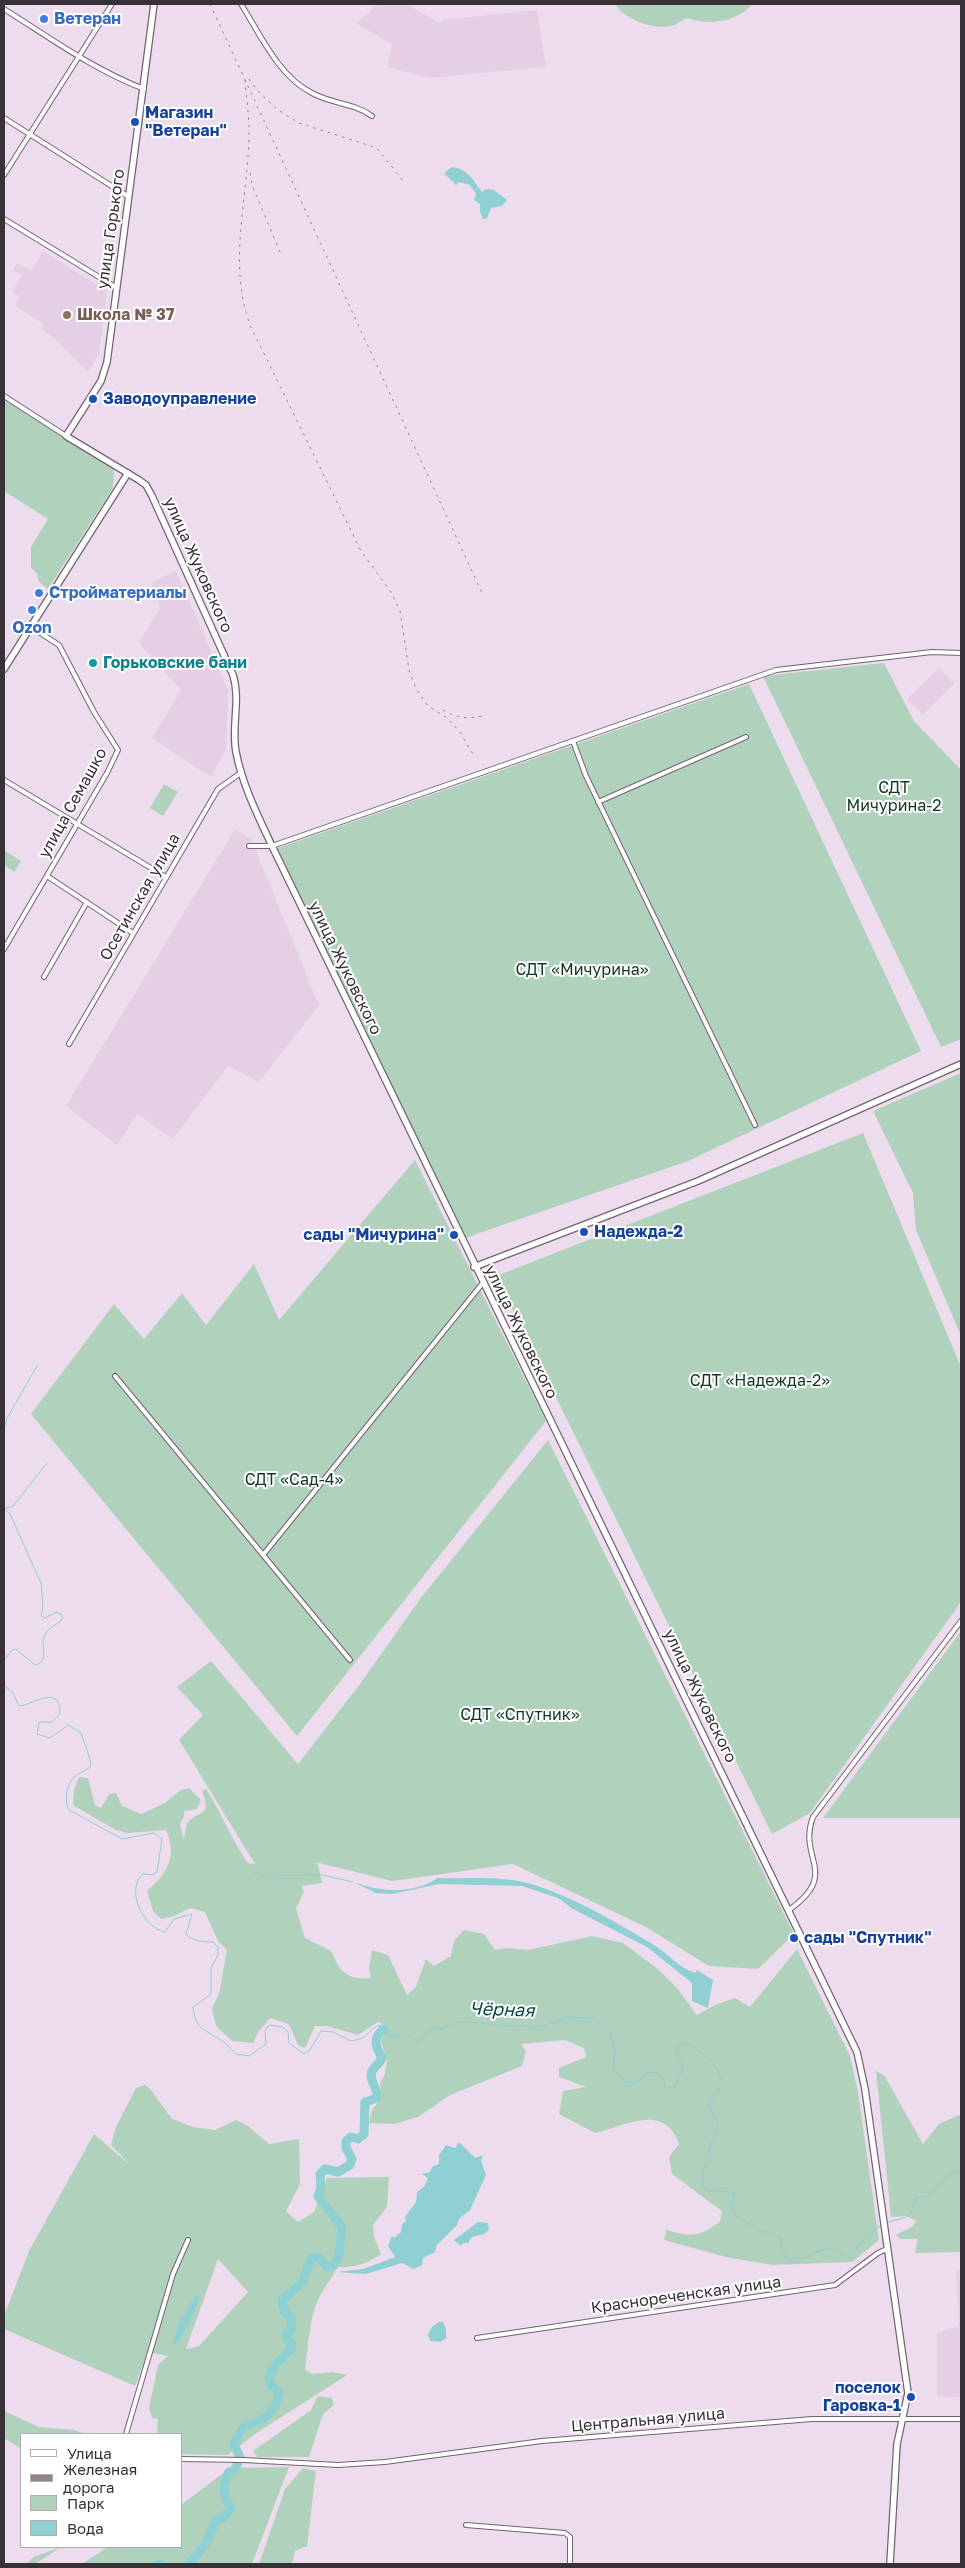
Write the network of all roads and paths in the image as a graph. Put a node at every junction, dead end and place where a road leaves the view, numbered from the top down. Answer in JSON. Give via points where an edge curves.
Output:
{"nodes":[{"id":1,"x":112,"y":4,"type":"edge"},
{"id":2,"x":154,"y":4,"type":"edge"},
{"id":3,"x":241,"y":4,"type":"edge"},
{"id":4,"x":4,"y":8,"type":"edge"},
{"id":5,"x":79,"y":56,"type":"junction"},
{"id":6,"x":144,"y":89,"type":"junction"},
{"id":7,"x":372,"y":116,"type":"dead end"},
{"id":8,"x":4,"y":118,"type":"edge"},
{"id":9,"x":30,"y":134,"type":"junction"},
{"id":10,"x":4,"y":175,"type":"edge"},
{"id":11,"x":130,"y":197,"type":"junction"},
{"id":12,"x":4,"y":219,"type":"edge"},
{"id":13,"x":117,"y":288,"type":"junction"},
{"id":14,"x":4,"y":396,"type":"edge"},
{"id":15,"x":66,"y":436,"type":"junction"},
{"id":16,"x":128,"y":473,"type":"junction"},
{"id":17,"x":31,"y":627,"type":"junction"},
{"id":18,"x":961,"y":653,"type":"edge"},
{"id":19,"x":4,"y":669,"type":"edge"},
{"id":20,"x":746,"y":737,"type":"dead end"},
{"id":21,"x":573,"y":740,"type":"junction"},
{"id":22,"x":242,"y":772,"type":"junction"},
{"id":23,"x":4,"y":780,"type":"edge"},
{"id":24,"x":598,"y":802,"type":"junction"},
{"id":25,"x":76,"y":823,"type":"junction"},
{"id":26,"x":250,"y":846,"type":"dead end"},
{"id":27,"x":272,"y":846,"type":"junction"},
{"id":28,"x":47,"y":876,"type":"junction"},
{"id":29,"x":166,"y":877,"type":"junction"},
{"id":30,"x":87,"y":902,"type":"junction"},
{"id":31,"x":133,"y":933,"type":"junction"},
{"id":32,"x":4,"y":949,"type":"edge"},
{"id":33,"x":44,"y":977,"type":"dead end"},
{"id":34,"x":69,"y":1044,"type":"dead end"},
{"id":35,"x":961,"y":1064,"type":"edge"},
{"id":36,"x":755,"y":1125,"type":"dead end"},
{"id":37,"x":474,"y":1267,"type":"junction"},
{"id":38,"x":482,"y":1284,"type":"junction"},
{"id":39,"x":115,"y":1376,"type":"dead end"},
{"id":40,"x":263,"y":1555,"type":"junction"},
{"id":41,"x":961,"y":1621,"type":"edge"},
{"id":42,"x":350,"y":1660,"type":"dead end"},
{"id":43,"x":790,"y":1910,"type":"junction"},
{"id":44,"x":188,"y":2240,"type":"dead end"},
{"id":45,"x":887,"y":2249,"type":"junction"},
{"id":46,"x":477,"y":2338,"type":"dead end"},
{"id":47,"x":903,"y":2419,"type":"junction"},
{"id":48,"x":961,"y":2419,"type":"edge"},
{"id":49,"x":126,"y":2433,"type":"edge"},
{"id":50,"x":182,"y":2459,"type":"edge"},
{"id":51,"x":466,"y":2525,"type":"dead end"},
{"id":52,"x":570,"y":2564,"type":"edge"},
{"id":53,"x":890,"y":2564,"type":"edge"}],
"edges":[{"from":1,"to":5,"type":"street"},
{"from":2,"to":6,"type":"main road","name":"улица Горького"},
{"from":3,"to":7,"type":"street","via":[[268,47],[297,83],[311,93],[358,107]]},
{"from":4,"to":5,"type":"street"},
{"from":5,"to":6,"type":"street"},
{"from":5,"to":9,"type":"street"},
{"from":6,"to":11,"type":"main road","name":"улица Горького"},
{"from":8,"to":9,"type":"street"},
{"from":9,"to":10,"type":"street"},
{"from":9,"to":11,"type":"street"},
{"from":11,"to":13,"type":"main road","name":"улица Горького"},
{"from":12,"to":13,"type":"street"},
{"from":13,"to":15,"type":"main road","name":"улица Горького","via":[[107,362],[101,382]]},
{"from":14,"to":15,"type":"street"},
{"from":15,"to":16,"type":"main road"},
{"from":16,"to":17,"type":"main road"},
{"from":16,"to":22,"type":"main road","name":"улица Жуковского","via":[[146,485],[152,496],[233,675],[237,696],[234,733]]},
{"from":17,"to":19,"type":"main road"},
{"from":17,"to":25,"type":"street","name":"улица Семашко","via":[[60,645],[94,712],[118,750]]},
{"from":18,"to":21,"type":"street","via":[[932,652],[776,670]]},
{"from":20,"to":24,"type":"street"},
{"from":21,"to":24,"type":"street"},
{"from":21,"to":27,"type":"street"},
{"from":22,"to":27,"type":"main road","name":"улица Жуковского"},
{"from":22,"to":29,"type":"street","name":"Осетинская улица","via":[[218,790]]},
{"from":23,"to":25,"type":"street"},
{"from":24,"to":36,"type":"street"},
{"from":25,"to":28,"type":"street","name":"улица Семашко"},
{"from":25,"to":29,"type":"street"},
{"from":26,"to":27,"type":"street"},
{"from":27,"to":37,"type":"main road","name":"улица Жуковского"},
{"from":28,"to":30,"type":"street"},
{"from":28,"to":32,"type":"street","name":"улица Семашко"},
{"from":29,"to":31,"type":"street","name":"Осетинская улица"},
{"from":30,"to":31,"type":"street"},
{"from":30,"to":33,"type":"street"},
{"from":31,"to":34,"type":"street","name":"Осетинская улица"},
{"from":35,"to":37,"type":"main road","via":[[698,1181]]},
{"from":37,"to":38,"type":"main road","name":"улица Жуковского"},
{"from":38,"to":40,"type":"street"},
{"from":38,"to":43,"type":"main road","name":"улица Жуковского"},
{"from":39,"to":40,"type":"street"},
{"from":40,"to":42,"type":"street"},
{"from":41,"to":43,"type":"street","via":[[816,1812],[808,1837],[816,1877],[803,1900]]},
{"from":43,"to":45,"type":"main road","name":"улица Жуковского","via":[[857,2052],[866,2089]]},
{"from":44,"to":49,"type":"street","via":[[173,2274]]},
{"from":45,"to":46,"type":"street","name":"Краснореченская улица","via":[[834,2285],[823,2288]]},
{"from":45,"to":47,"type":"main road","name":"улица Жуковского","via":[[907,2384]]},
{"from":47,"to":48,"type":"street","name":"Центральная улица"},
{"from":47,"to":50,"type":"street","name":"Центральная улица","via":[[812,2419],[542,2441],[385,2462],[338,2465]]},
{"from":47,"to":53,"type":"main road","name":"улица Жуковского","via":[[897,2444]]},
{"from":51,"to":52,"type":"street","via":[[565,2533],[570,2537]]}]}
